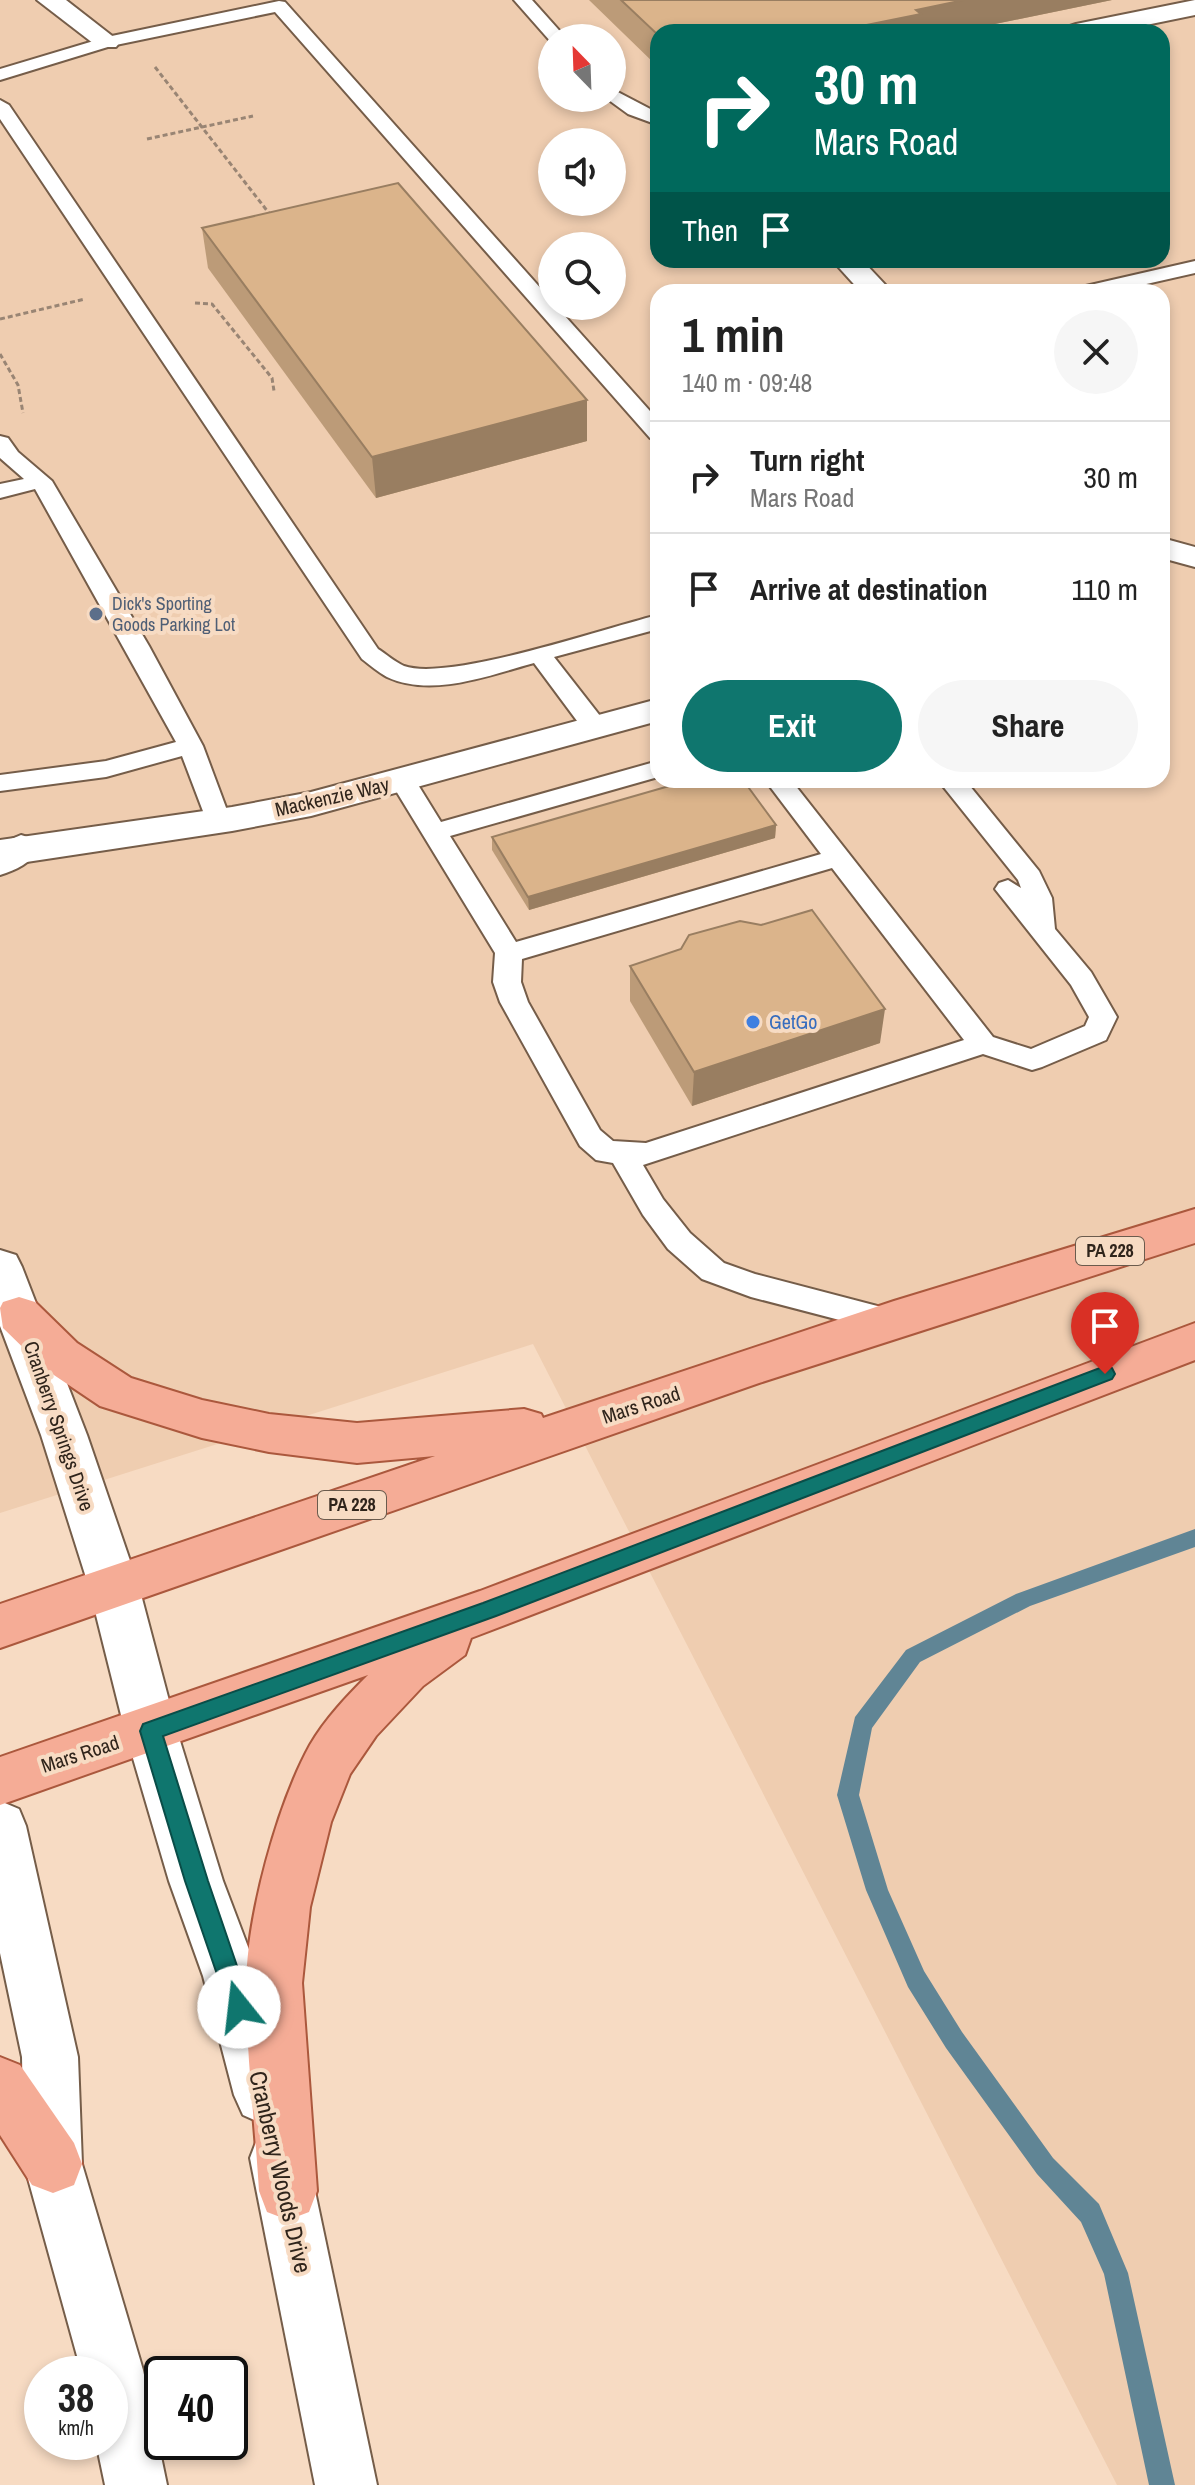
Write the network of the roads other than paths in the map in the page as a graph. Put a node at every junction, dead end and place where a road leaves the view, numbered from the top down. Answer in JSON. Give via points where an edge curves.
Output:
{"nodes":[{"id":1,"x":50,"y":0,"type":"edge"},
{"id":2,"x":523,"y":0,"type":"edge"},
{"id":3,"x":1195,"y":7,"type":"edge"},
{"id":4,"x":544,"y":24,"type":"edge"},
{"id":5,"x":1114,"y":24,"type":"edge"},
{"id":6,"x":107,"y":42,"type":"junction"},
{"id":7,"x":0,"y":75,"type":"edge"},
{"id":8,"x":626,"y":104,"type":"edge"},
{"id":9,"x":0,"y":105,"type":"edge"},
{"id":10,"x":650,"y":117,"type":"edge"},
{"id":11,"x":1195,"y":267,"type":"edge"},
{"id":12,"x":854,"y":268,"type":"edge"},
{"id":13,"x":869,"y":284,"type":"edge"},
{"id":14,"x":1120,"y":284,"type":"edge"},
{"id":15,"x":650,"y":424,"type":"edge"},
{"id":16,"x":0,"y":443,"type":"edge"},
{"id":17,"x":41,"y":481,"type":"junction"},
{"id":18,"x":0,"y":491,"type":"edge"},
{"id":19,"x":650,"y":624,"type":"edge"},
{"id":20,"x":539,"y":654,"type":"junction"},
{"id":21,"x":650,"y":712,"type":"edge"},
{"id":22,"x":595,"y":727,"type":"junction"},
{"id":23,"x":191,"y":746,"type":"junction"},
{"id":24,"x":650,"y":771,"type":"edge"},
{"id":25,"x":403,"y":781,"type":"junction"},
{"id":26,"x":0,"y":783,"type":"edge"},
{"id":27,"x":784,"y":788,"type":"edge"},
{"id":28,"x":958,"y":788,"type":"edge"},
{"id":29,"x":218,"y":821,"type":"junction"},
{"id":30,"x":435,"y":832,"type":"junction"},
{"id":31,"x":7,"y":854,"type":"edge"},
{"id":32,"x":840,"y":857,"type":"junction"},
{"id":33,"x":1008,"y":889,"type":"dead end"},
{"id":34,"x":1043,"y":932,"type":"junction"},
{"id":35,"x":509,"y":953,"type":"junction"},
{"id":36,"x":983,"y":1044,"type":"junction"},
{"id":37,"x":622,"y":1154,"type":"junction"},
{"id":38,"x":1195,"y":1226,"type":"edge"},
{"id":39,"x":0,"y":1267,"type":"edge"},
{"id":40,"x":19,"y":1315,"type":"junction"},
{"id":41,"x":893,"y":1322,"type":"junction"},
{"id":42,"x":1184,"y":1347,"type":"edge"},
{"id":43,"x":590,"y":1421,"type":"junction"},
{"id":44,"x":114,"y":1587,"type":"junction"},
{"id":45,"x":488,"y":1610,"type":"junction"},
{"id":46,"x":0,"y":1626,"type":"edge"},
{"id":47,"x":151,"y":1731,"type":"junction"},
{"id":48,"x":0,"y":1781,"type":"edge"},
{"id":49,"x":0,"y":1826,"type":"edge"},
{"id":50,"x":0,"y":2085,"type":"edge"},
{"id":51,"x":53,"y":2164,"type":"junction"},
{"id":52,"x":288,"y":2191,"type":"junction"},
{"id":53,"x":136,"y":2485,"type":"edge"},
{"id":54,"x":346,"y":2485,"type":"edge"}],
"edges":[{"from":1,"to":6,"type":"street"},
{"from":2,"to":4,"type":"lane"},
{"from":3,"to":5,"type":"street"},
{"from":6,"to":7,"type":"lane"},
{"from":6,"to":15,"type":"lane","via":[[279,6]]},
{"from":8,"to":10,"type":"lane"},
{"from":9,"to":20,"type":"lane","via":[[370,654],[397,672],[433,678]]},
{"from":11,"to":14,"type":"lane"},
{"from":12,"to":13,"type":"street"},
{"from":16,"to":17,"type":"lane"},
{"from":17,"to":18,"type":"lane"},
{"from":17,"to":23,"type":"lane"},
{"from":19,"to":20,"type":"lane"},
{"from":20,"to":22,"type":"lane"},
{"from":21,"to":22,"type":"street","name":"Mackenzie Way"},
{"from":22,"to":25,"type":"street","name":"Mackenzie Way"},
{"from":23,"to":26,"type":"lane","via":[[106,769]]},
{"from":23,"to":29,"type":"lane"},
{"from":24,"to":30,"type":"lane"},
{"from":25,"to":29,"type":"street","name":"Mackenzie Way"},
{"from":25,"to":30,"type":"lane"},
{"from":27,"to":32,"type":"lane"},
{"from":28,"to":34,"type":"lane","via":[[1030,877]]},
{"from":29,"to":31,"type":"street","name":"Mackenzie Way"},
{"from":30,"to":35,"type":"lane"},
{"from":32,"to":35,"type":"lane"},
{"from":32,"to":36,"type":"lane"},
{"from":33,"to":34,"type":"lane"},
{"from":34,"to":36,"type":"lane","via":[[1098,1003],[1103,1017],[1096,1033],[1032,1060]]},
{"from":35,"to":37,"type":"lane","via":[[507,982],[514,1002],[590,1138],[606,1152]]},
{"from":36,"to":37,"type":"lane","via":[[646,1154]]},
{"from":37,"to":41,"type":"lane","via":[[679,1241],[713,1271]]},
{"from":38,"to":41,"type":"main road","name":"Mars Road","number":"PA 228"},
{"from":39,"to":40,"type":"street","name":"Cranberry Springs Drive"},
{"from":40,"to":43,"type":"main road","via":[[61,1356],[116,1393],[269,1433],[357,1443]]},
{"from":40,"to":44,"type":"street","name":"Cranberry Springs Drive"},
{"from":41,"to":43,"type":"main road","name":"Mars Road","number":"PA 228"},
{"from":42,"to":45,"type":"main road","name":"Mars Road"},
{"from":43,"to":44,"type":"main road","name":"Mars Road","number":"PA 228"},
{"from":44,"to":46,"type":"main road","name":"Mars Road","number":"PA 228"},
{"from":44,"to":47,"type":"street","name":"Cranberry Woods Drive"},
{"from":45,"to":47,"type":"main road","name":"Mars Road"},
{"from":45,"to":52,"type":"main road","via":[[405,1670],[358,1720],[329,1761],[305,1822],[283,1907],[274,1983]]},
{"from":47,"to":48,"type":"main road","name":"Mars Road"},
{"from":47,"to":52,"type":"street","name":"Cranberry Woods Drive","via":[[231,1976]]},
{"from":49,"to":51,"type":"street","via":[[50,2057]]},
{"from":50,"to":51,"type":"main road"},
{"from":51,"to":53,"type":"street","via":[[112,2370]]},
{"from":52,"to":54,"type":"street","name":"Cranberry Woods Drive"}]}
